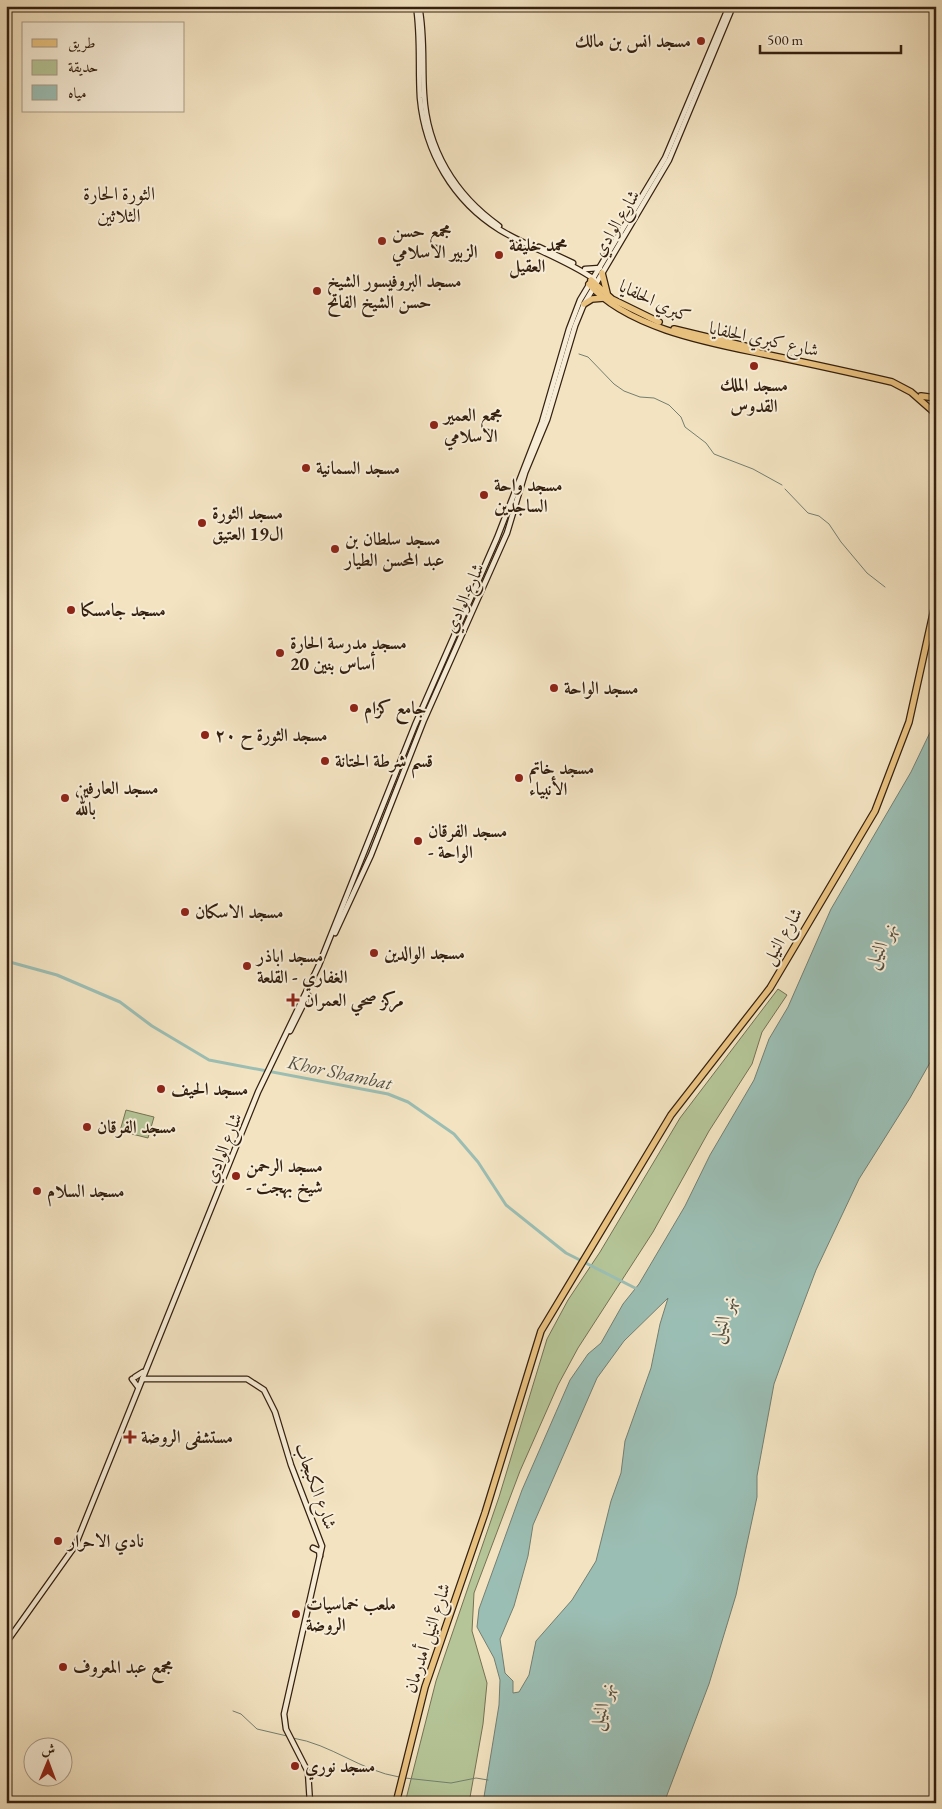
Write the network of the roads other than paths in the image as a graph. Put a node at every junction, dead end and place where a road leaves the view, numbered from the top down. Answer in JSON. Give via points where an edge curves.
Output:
{"nodes":[{"id":1,"x":418,"y":6,"type":"edge"},
{"id":2,"x":731,"y":6,"type":"edge"},
{"id":3,"x":474,"y":207,"type":"junction"},
{"id":4,"x":585,"y":269,"type":"junction"},
{"id":5,"x":596,"y":279,"type":"junction"},
{"id":6,"x":605,"y":297,"type":"junction"},
{"id":7,"x":584,"y":304,"type":"junction"},
{"id":8,"x":679,"y":333,"type":"junction"},
{"id":9,"x":557,"y":379,"type":"junction"},
{"id":10,"x":921,"y":396,"type":"junction"},
{"id":11,"x":936,"y":398,"type":"edge"},
{"id":12,"x":936,"y":409,"type":"edge"},
{"id":13,"x":936,"y":414,"type":"edge"},
{"id":14,"x":936,"y":600,"type":"edge"},
{"id":15,"x":466,"y":610,"type":"junction"},
{"id":16,"x":936,"y":610,"type":"edge"},
{"id":17,"x":472,"y":612,"type":"junction"},
{"id":18,"x":463,"y":616,"type":"junction"},
{"id":19,"x":469,"y":619,"type":"junction"},
{"id":20,"x":420,"y":713,"type":"junction"},
{"id":21,"x":428,"y":713,"type":"junction"},
{"id":22,"x":424,"y":720,"type":"junction"},
{"id":23,"x":387,"y":793,"type":"junction"},
{"id":24,"x":394,"y":796,"type":"junction"},
{"id":25,"x":385,"y":800,"type":"junction"},
{"id":26,"x":391,"y":804,"type":"junction"},
{"id":27,"x":854,"y":848,"type":"junction"},
{"id":28,"x":271,"y":1066,"type":"junction"},
{"id":29,"x":580,"y":1268,"type":"joint"},
{"id":30,"x":144,"y":1370,"type":"junction"},
{"id":31,"x":142,"y":1378,"type":"junction"},
{"id":32,"x":150,"y":1378,"type":"junction"},
{"id":33,"x":139,"y":1387,"type":"junction"},
{"id":34,"x":98,"y":1487,"type":"junction"},
{"id":35,"x":313,"y":1548,"type":"dead end"},
{"id":36,"x":321,"y":1558,"type":"junction"},
{"id":37,"x":6,"y":1638,"type":"edge"},
{"id":38,"x":6,"y":1643,"type":"edge"},
{"id":39,"x":310,"y":1803,"type":"edge"},
{"id":40,"x":397,"y":1803,"type":"edge"}],
"edges":[{"from":1,"to":3,"type":"main road","via":[[423,40],[424,115],[442,164]]},
{"from":2,"to":5,"type":"main road","name":"شارع الوادي","via":[[669,160]]},
{"from":3,"to":4,"type":"main road","via":[[511,233]]},
{"from":3,"to":5,"type":"main road","via":[[509,235]]},
{"from":4,"to":5,"type":"main road"},
{"from":4,"to":5,"type":"main road"},
{"from":5,"to":6,"type":"main road","name":"شارع كبري الحلفايا"},
{"from":5,"to":6,"type":"main road"},
{"from":5,"to":7,"type":"main road","name":"شارع الوادي"},
{"from":5,"to":9,"type":"main road","name":"شارع الوادي","via":[[572,320]]},
{"from":6,"to":7,"type":"main road"},
{"from":6,"to":8,"type":"main road","name":"شارع كبري الحلفايا","via":[[627,312]]},
{"from":7,"to":9,"type":"main road","name":"شارع الوادي"},
{"from":8,"to":10,"type":"main road","name":"كبري الحلفايا","via":[[892,379]]},
{"from":8,"to":13,"type":"main road","name":"شارع كبري الحلفايا","via":[[892,382],[911,392]]},
{"from":9,"to":15,"type":"main road","name":"شارع الوادي"},
{"from":9,"to":17,"type":"main road","name":"شارع الوادي","via":[[547,420],[507,533]]},
{"from":10,"to":11,"type":"main road"},
{"from":10,"to":12,"type":"main road","name":"كبري الحلفايا"},
{"from":14,"to":27,"type":"main road","name":"شارع النيل","via":[[909,722],[878,805]]},
{"from":15,"to":17,"type":"main road"},
{"from":15,"to":18,"type":"main road","name":"شارع الوادي"},
{"from":16,"to":27,"type":"main road","name":"شارع النيل","via":[[912,719],[880,806]]},
{"from":17,"to":19,"type":"main road","name":"شارع الوادي"},
{"from":18,"to":19,"type":"main road"},
{"from":18,"to":20,"type":"main road","name":"شارع الوادي"},
{"from":19,"to":21,"type":"main road","name":"شارع الوادي"},
{"from":20,"to":21,"type":"main road"},
{"from":20,"to":22,"type":"main road"},
{"from":20,"to":23,"type":"main road","name":"شارع الوادي"},
{"from":21,"to":22,"type":"main road","name":"شارع الوادي"},
{"from":22,"to":24,"type":"main road","name":"شارع الوادي"},
{"from":23,"to":24,"type":"main road"},
{"from":23,"to":25,"type":"main road","name":"شارع الوادي"},
{"from":24,"to":26,"type":"main road","name":"شارع الوادي"},
{"from":25,"to":26,"type":"main road"},
{"from":25,"to":28,"type":"main road","name":"شارع الوادي","via":[[319,965]]},
{"from":26,"to":28,"type":"main road","name":"شارع الوادي","via":[[317,976]]},
{"from":27,"to":29,"type":"main road","name":"شارع النيل","via":[[770,988],[671,1115]]},
{"from":28,"to":30,"type":"main road","name":"شارع الوادي"},
{"from":29,"to":40,"type":"main road","name":"شارع النيل أمدرمان","via":[[538,1338],[487,1511],[418,1718]]},
{"from":30,"to":31,"type":"main road","name":"شارع الوادي"},
{"from":30,"to":32,"type":"main road"},
{"from":30,"to":33,"type":"main road","via":[[134,1378]]},
{"from":31,"to":32,"type":"main road"},
{"from":31,"to":33,"type":"main road","name":"شارع الوادي"},
{"from":32,"to":33,"type":"main road"},
{"from":32,"to":36,"type":"main road","name":"شارع الكبجاب","via":[[245,1378],[260,1386],[275,1412],[297,1482],[321,1537]]},
{"from":33,"to":34,"type":"main road","name":"شارع الوادي"},
{"from":34,"to":37,"type":"main road","name":"شارع الوادي","via":[[70,1550]]},
{"from":34,"to":38,"type":"main road","name":"شارع الوادي","via":[[73,1550]]},
{"from":35,"to":36,"type":"main road","via":[[319,1551]]},
{"from":36,"to":39,"type":"main road","name":"شارع الكبجاب","via":[[284,1711],[287,1732],[308,1772]]}]}
